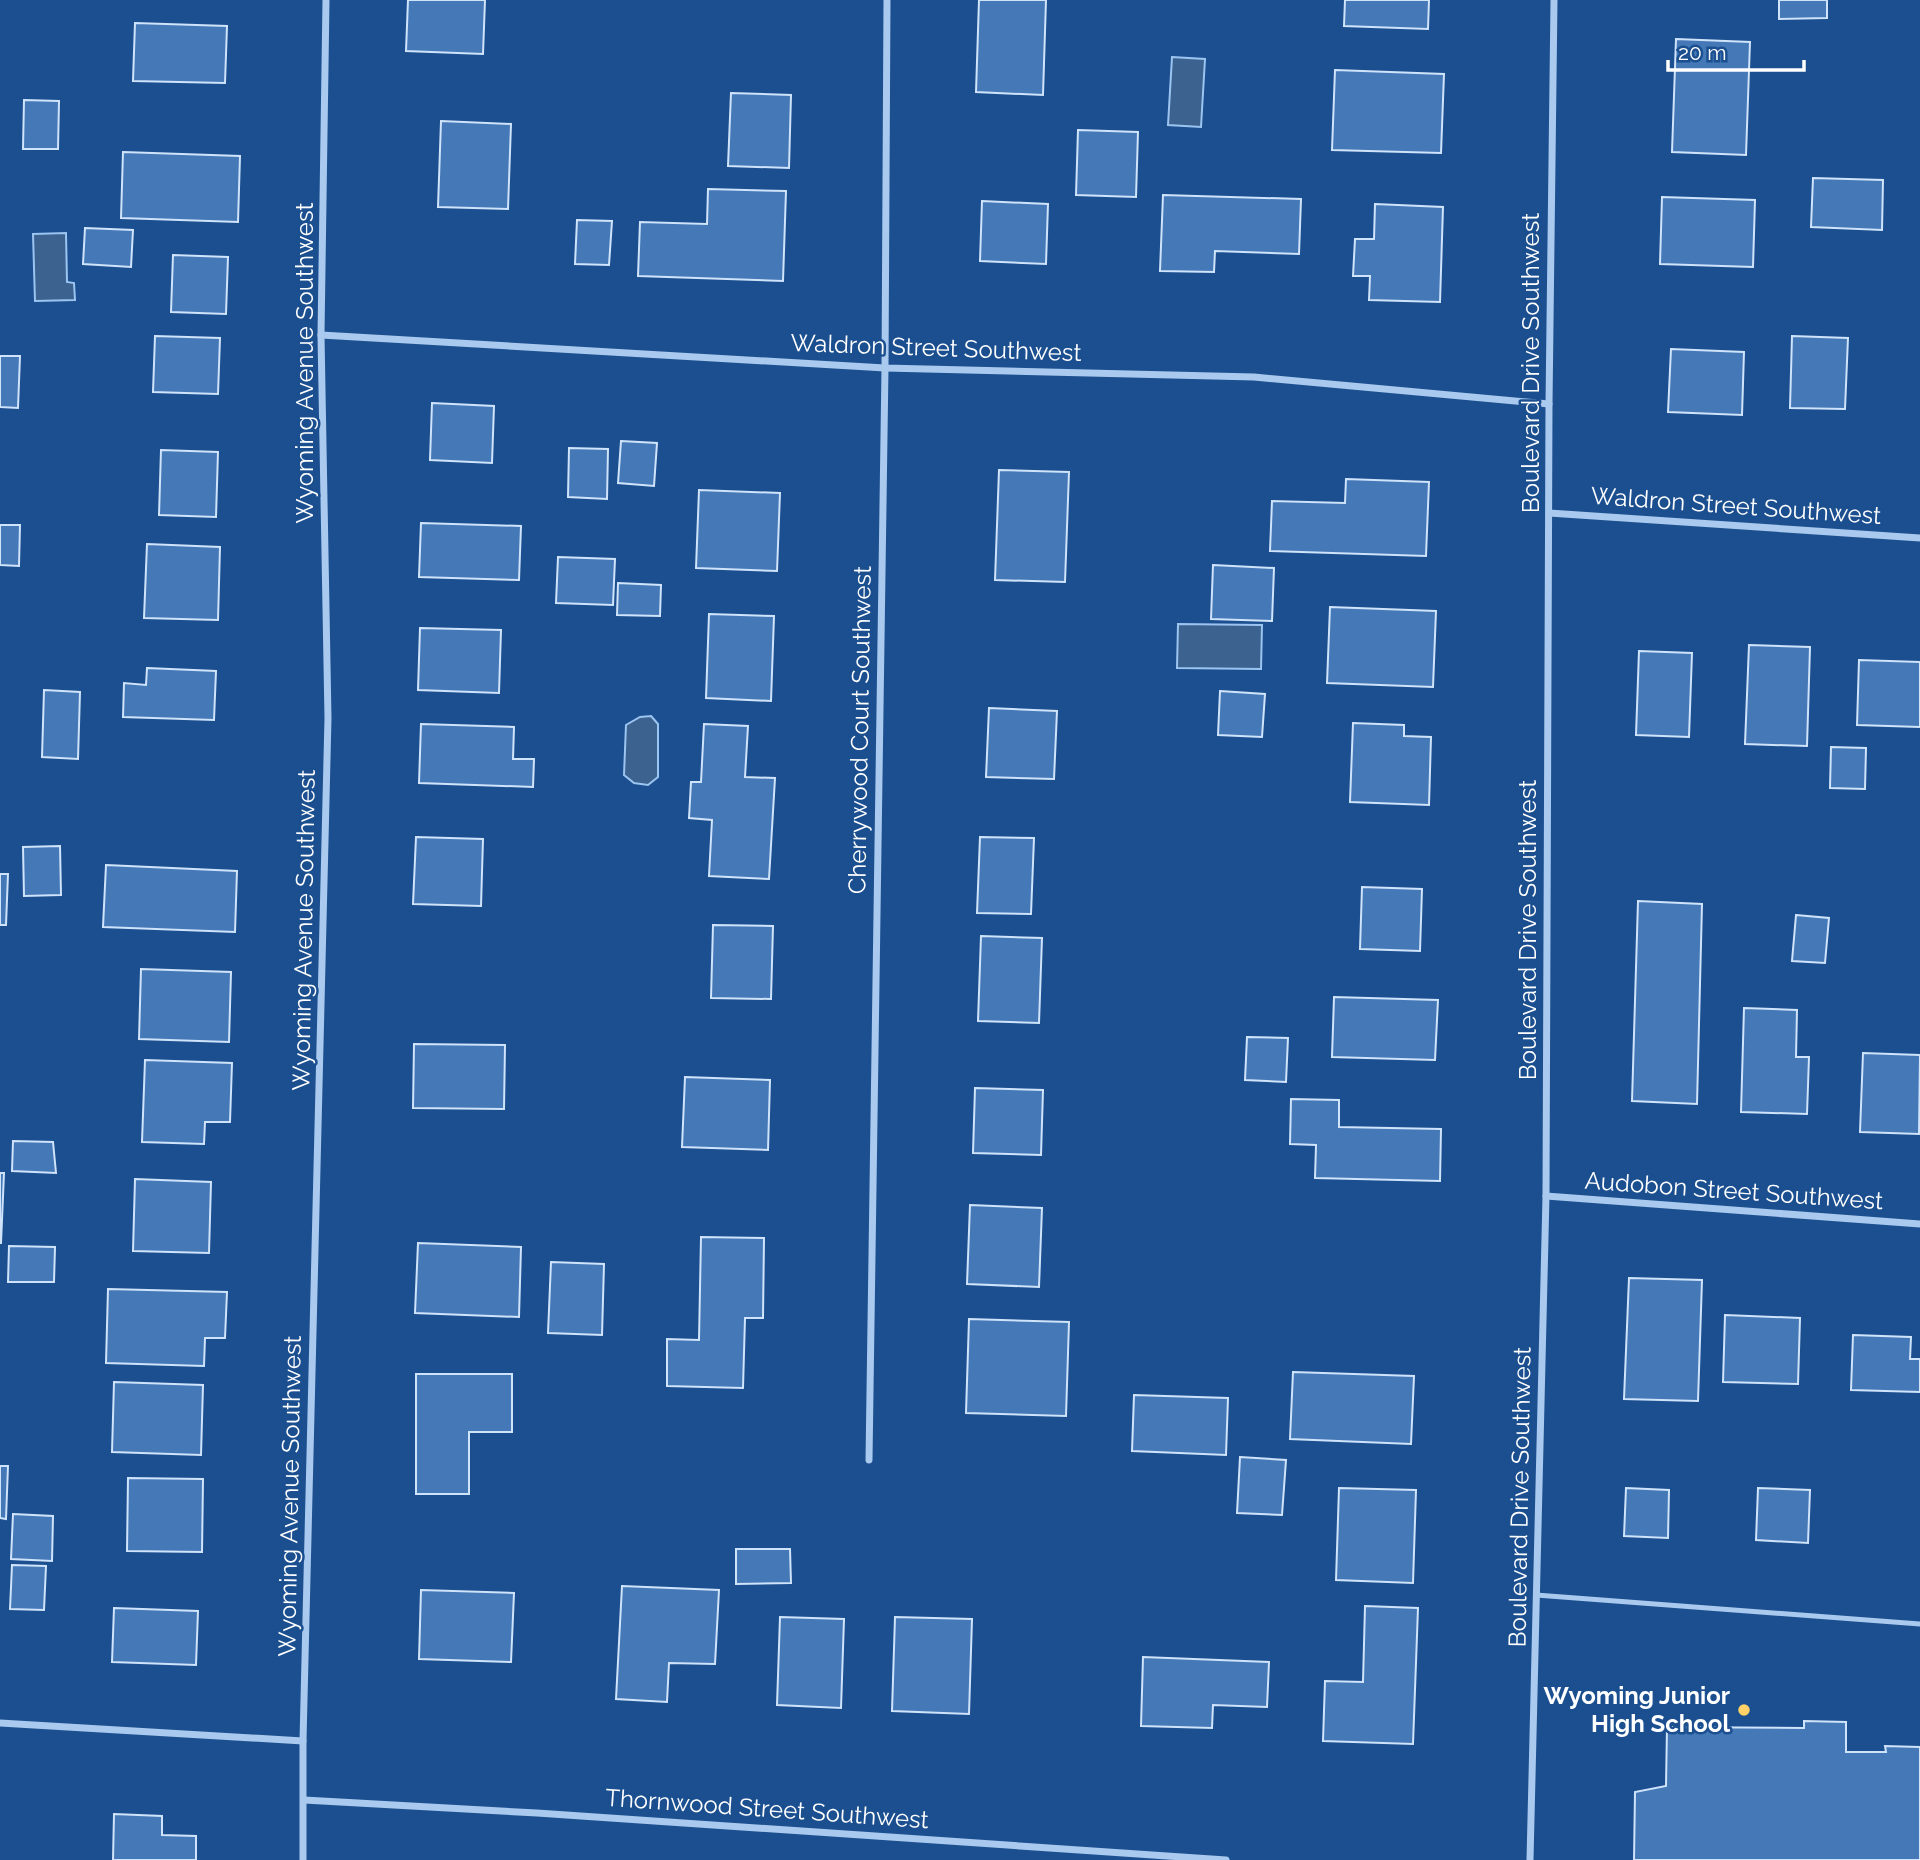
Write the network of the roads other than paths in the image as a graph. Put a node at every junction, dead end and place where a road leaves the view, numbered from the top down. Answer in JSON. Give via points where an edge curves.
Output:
{"nodes":[{"id":1,"x":326,"y":0,"type":"edge"},
{"id":2,"x":887,"y":0,"type":"edge"},
{"id":3,"x":1554,"y":0,"type":"edge"},
{"id":4,"x":321,"y":335,"type":"junction"},
{"id":5,"x":885,"y":368,"type":"junction"},
{"id":6,"x":1549,"y":404,"type":"junction"},
{"id":7,"x":1549,"y":513,"type":"junction"},
{"id":8,"x":1920,"y":538,"type":"edge"},
{"id":9,"x":1546,"y":1196,"type":"junction"},
{"id":10,"x":1920,"y":1224,"type":"edge"},
{"id":11,"x":869,"y":1461,"type":"dead end"},
{"id":12,"x":1536,"y":1595,"type":"junction"},
{"id":13,"x":1920,"y":1624,"type":"edge"},
{"id":14,"x":0,"y":1723,"type":"edge"},
{"id":15,"x":303,"y":1741,"type":"junction"},
{"id":16,"x":304,"y":1800,"type":"junction"},
{"id":17,"x":303,"y":1860,"type":"edge"},
{"id":18,"x":1226,"y":1860,"type":"edge"},
{"id":19,"x":1530,"y":1860,"type":"edge"}],
"edges":[{"from":1,"to":4,"type":"street","name":"Wyoming Avenue Southwest"},
{"from":2,"to":5,"type":"street","name":"Cherrywood Court Southwest"},
{"from":3,"to":6,"type":"street","name":"Boulevard Drive Southwest"},
{"from":4,"to":5,"type":"street","name":"Waldron Street Southwest"},
{"from":4,"to":15,"type":"street","name":"Wyoming Avenue Southwest","via":[[328,718]]},
{"from":5,"to":6,"type":"street","name":"Waldron Street Southwest","via":[[1254,377]]},
{"from":5,"to":11,"type":"street","name":"Cherrywood Court Southwest"},
{"from":6,"to":7,"type":"street","name":"Boulevard Drive Southwest"},
{"from":7,"to":8,"type":"street","name":"Waldron Street Southwest"},
{"from":7,"to":9,"type":"street","name":"Boulevard Drive Southwest"},
{"from":9,"to":10,"type":"street","name":"Audobon Street Southwest"},
{"from":9,"to":12,"type":"street","name":"Boulevard Drive Southwest"},
{"from":12,"to":13,"type":"lane"},
{"from":12,"to":19,"type":"street","name":"Boulevard Drive Southwest"},
{"from":14,"to":15,"type":"street"},
{"from":15,"to":16,"type":"street","name":"Wyoming Avenue Southwest"},
{"from":16,"to":17,"type":"street","name":"Wyoming Avenue Southwest"},
{"from":16,"to":18,"type":"street","name":"Thornwood Street Southwest"}]}
